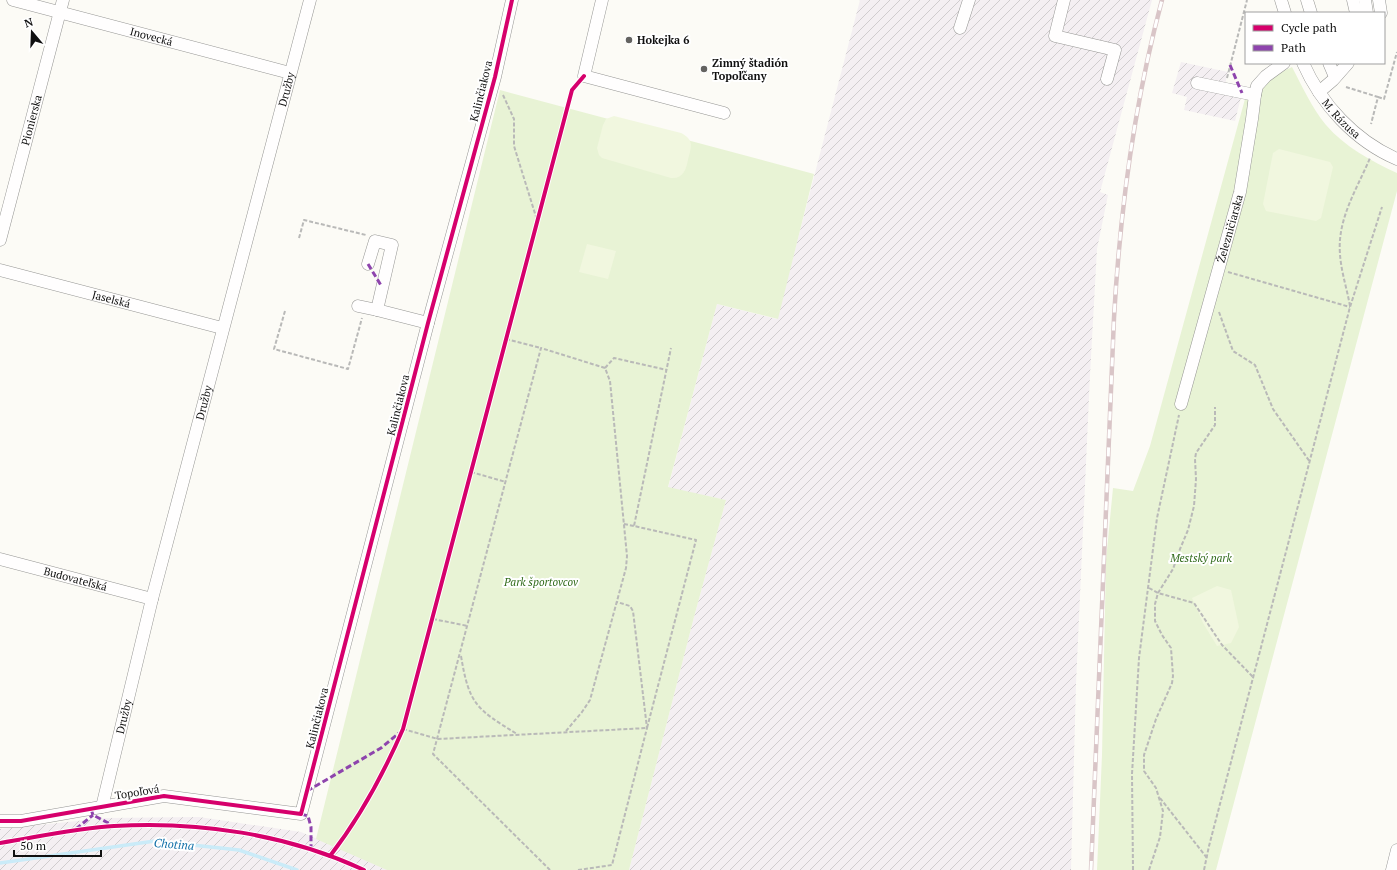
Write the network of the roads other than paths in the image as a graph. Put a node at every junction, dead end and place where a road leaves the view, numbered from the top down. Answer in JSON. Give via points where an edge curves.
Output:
{"nodes":[{"id":1,"x":13,"y":0,"type":"edge"},
{"id":2,"x":63,"y":0,"type":"edge"},
{"id":3,"x":310,"y":0,"type":"edge"},
{"id":4,"x":512,"y":0,"type":"edge"},
{"id":5,"x":602,"y":0,"type":"edge"},
{"id":6,"x":969,"y":0,"type":"edge"},
{"id":7,"x":1064,"y":0,"type":"edge"},
{"id":8,"x":1281,"y":0,"type":"edge"},
{"id":9,"x":1307,"y":0,"type":"edge"},
{"id":10,"x":1353,"y":0,"type":"edge"},
{"id":11,"x":1365,"y":0,"type":"edge"},
{"id":12,"x":1379,"y":0,"type":"edge"},
{"id":13,"x":60,"y":12,"type":"junction"},
{"id":14,"x":1285,"y":12,"type":"edge"},
{"id":15,"x":1310,"y":12,"type":"edge"},
{"id":16,"x":1356,"y":12,"type":"edge"},
{"id":17,"x":1367,"y":12,"type":"edge"},
{"id":18,"x":1381,"y":12,"type":"edge"},
{"id":19,"x":960,"y":28,"type":"dead end"},
{"id":20,"x":1283,"y":64,"type":"edge"},
{"id":21,"x":1303,"y":64,"type":"edge"},
{"id":22,"x":1332,"y":64,"type":"edge"},
{"id":23,"x":1343,"y":67,"type":"edge"},
{"id":24,"x":290,"y":73,"type":"junction"},
{"id":25,"x":1107,"y":79,"type":"dead end"},
{"id":26,"x":1197,"y":83,"type":"dead end"},
{"id":27,"x":1319,"y":92,"type":"junction"},
{"id":28,"x":1254,"y":95,"type":"junction"},
{"id":29,"x":724,"y":113,"type":"dead end"},
{"id":30,"x":1397,"y":158,"type":"edge"},
{"id":31,"x":0,"y":240,"type":"edge"},
{"id":32,"x":368,"y":264,"type":"dead end"},
{"id":33,"x":0,"y":270,"type":"edge"},
{"id":34,"x":361,"y":307,"type":"road end"},
{"id":35,"x":376,"y":310,"type":"junction"},
{"id":36,"x":428,"y":323,"type":"junction"},
{"id":37,"x":222,"y":328,"type":"junction"},
{"id":38,"x":1181,"y":404,"type":"road end"},
{"id":39,"x":0,"y":559,"type":"edge"},
{"id":40,"x":152,"y":599,"type":"junction"},
{"id":41,"x":102,"y":807,"type":"junction"},
{"id":42,"x":301,"y":814,"type":"joint"},
{"id":43,"x":0,"y":821,"type":"edge"},
{"id":44,"x":1397,"y":850,"type":"edge"},
{"id":45,"x":1392,"y":870,"type":"edge"}],
"edges":[{"from":1,"to":13,"type":"street","name":"Inovecká"},
{"from":2,"to":13,"type":"street","name":"Pionierska"},
{"from":3,"to":24,"type":"street","name":"Družby"},
{"from":4,"to":36,"type":"street","name":"Kalinčiakova","via":[[495,77]]},
{"from":5,"to":29,"type":"street","via":[[584,76]]},
{"from":6,"to":19,"type":"street"},
{"from":7,"to":25,"type":"street","via":[[1055,36],[1115,50]]},
{"from":8,"to":14,"type":"street"},
{"from":9,"to":15,"type":"street"},
{"from":10,"to":16,"type":"street"},
{"from":11,"to":17,"type":"street"},
{"from":12,"to":18,"type":"street"},
{"from":13,"to":24,"type":"street","name":"Inovecká"},
{"from":13,"to":31,"type":"street","name":"Pionierska"},
{"from":20,"to":28,"type":"street","name":"Železničiarska","via":[[1266,76],[1257,86]]},
{"from":21,"to":27,"type":"street","name":"M. Rázusa"},
{"from":22,"to":23,"type":"street"},
{"from":23,"to":27,"type":"street"},
{"from":24,"to":37,"type":"street","name":"Družby"},
{"from":26,"to":28,"type":"street"},
{"from":27,"to":30,"type":"street","name":"M. Rázusa","via":[[1353,131]]},
{"from":28,"to":38,"type":"street","name":"Železničiarska","via":[[1240,192]]},
{"from":32,"to":35,"type":"street","via":[[375,241],[392,245]]},
{"from":33,"to":37,"type":"street","name":"Jaselská"},
{"from":34,"to":35,"type":"street"},
{"from":35,"to":36,"type":"street"},
{"from":36,"to":42,"type":"street","name":"Kalinčiakova"},
{"from":37,"to":40,"type":"street","name":"Družby"},
{"from":39,"to":40,"type":"street","name":"Budovateľská"},
{"from":40,"to":41,"type":"street","name":"Družby"},
{"from":41,"to":42,"type":"street","name":"Topoľová","via":[[164,796]]},
{"from":41,"to":43,"type":"street","name":"Topoľová","via":[[21,821]]},
{"from":44,"to":45,"type":"street"}]}
